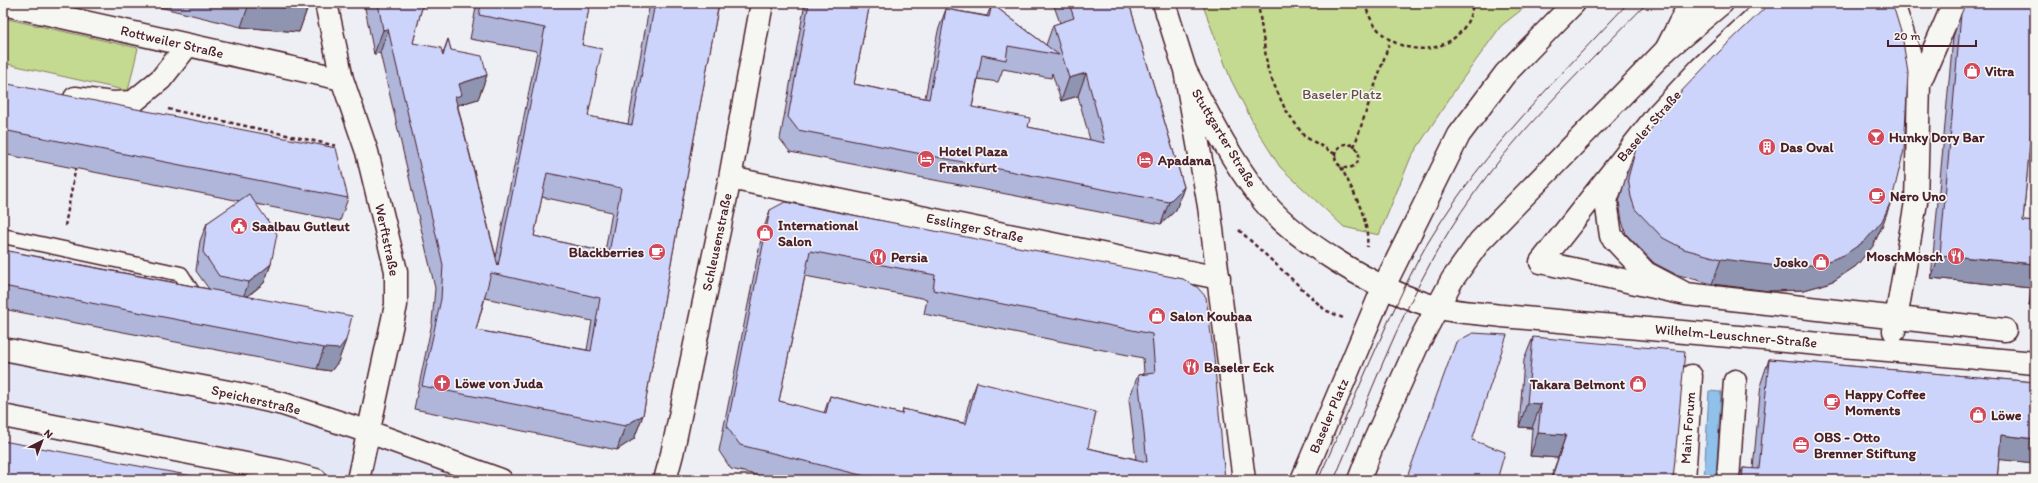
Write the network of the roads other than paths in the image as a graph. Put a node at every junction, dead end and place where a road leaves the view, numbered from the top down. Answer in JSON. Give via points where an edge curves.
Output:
{"nodes":[{"id":1,"x":326,"y":3,"type":"edge"},
{"id":2,"x":762,"y":3,"type":"edge"},
{"id":3,"x":1164,"y":3,"type":"edge"},
{"id":4,"x":1574,"y":3,"type":"edge"},
{"id":5,"x":1690,"y":3,"type":"edge"},
{"id":6,"x":1722,"y":3,"type":"edge"},
{"id":7,"x":1771,"y":3,"type":"edge"},
{"id":8,"x":1893,"y":3,"type":"edge"},
{"id":9,"x":1953,"y":3,"type":"edge"},
{"id":10,"x":3,"y":4,"type":"edge"},
{"id":11,"x":187,"y":46,"type":"junction"},
{"id":12,"x":1666,"y":50,"type":"junction"},
{"id":13,"x":1185,"y":70,"type":"junction"},
{"id":14,"x":342,"y":79,"type":"junction"},
{"id":15,"x":1919,"y":84,"type":"junction"},
{"id":16,"x":58,"y":95,"type":"edge"},
{"id":17,"x":1620,"y":161,"type":"junction"},
{"id":18,"x":730,"y":178,"type":"junction"},
{"id":19,"x":3,"y":236,"type":"edge"},
{"id":20,"x":1219,"y":278,"type":"junction"},
{"id":21,"x":1384,"y":286,"type":"junction"},
{"id":22,"x":1686,"y":294,"type":"junction"},
{"id":23,"x":212,"y":303,"type":"edge"},
{"id":24,"x":1438,"y":307,"type":"junction"},
{"id":25,"x":1896,"y":324,"type":"junction"},
{"id":26,"x":2005,"y":330,"type":"dead end"},
{"id":27,"x":3,"y":349,"type":"edge"},
{"id":28,"x":2035,"y":363,"type":"edge"},
{"id":29,"x":1692,"y":376,"type":"dead end"},
{"id":30,"x":1735,"y":381,"type":"dead end"},
{"id":31,"x":3,"y":416,"type":"edge"},
{"id":32,"x":369,"y":432,"type":"junction"},
{"id":33,"x":316,"y":480,"type":"edge"},
{"id":34,"x":358,"y":480,"type":"edge"},
{"id":35,"x":501,"y":480,"type":"edge"},
{"id":36,"x":665,"y":480,"type":"edge"},
{"id":37,"x":1244,"y":480,"type":"edge"},
{"id":38,"x":1302,"y":480,"type":"edge"},
{"id":39,"x":1359,"y":480,"type":"edge"},
{"id":40,"x":1684,"y":480,"type":"edge"},
{"id":41,"x":1728,"y":480,"type":"edge"}],
"edges":[{"from":1,"to":14,"type":"street","name":"Werftstraße"},
{"from":2,"to":18,"type":"street","name":"Schleusenstraße"},
{"from":3,"to":13,"type":"street","name":"Stuttgarter Straße"},
{"from":4,"to":21,"type":"street","name":"Baseler Platz","via":[[1505,74],[1459,135]]},
{"from":5,"to":12,"type":"street"},
{"from":6,"to":12,"type":"street"},
{"from":7,"to":17,"type":"street","name":"Baseler Straße","via":[[1701,68],[1657,115]]},
{"from":8,"to":15,"type":"street"},
{"from":9,"to":15,"type":"street"},
{"from":10,"to":11,"type":"street","name":"Rottweiler Straße"},
{"from":11,"to":14,"type":"street","name":"Rottweiler Straße"},
{"from":11,"to":16,"type":"street","via":[[161,79],[133,102],[89,101]]},
{"from":12,"to":24,"type":"street","via":[[1480,240],[1452,280]]},
{"from":13,"to":20,"type":"street","name":"Stuttgarter Straße"},
{"from":13,"to":21,"type":"street","name":"Stuttgarter Straße","via":[[1226,146],[1257,194],[1286,225],[1306,240],[1359,274]]},
{"from":14,"to":32,"type":"street","name":"Werftstraße","via":[[367,152],[396,271],[396,305]]},
{"from":15,"to":25,"type":"street","via":[[1916,202]]},
{"from":17,"to":22,"type":"street","via":[[1606,201],[1611,236],[1646,272]]},
{"from":17,"to":22,"type":"street","name":"Baseler Straße","via":[[1541,262]]},
{"from":18,"to":20,"type":"street","name":"Esslinger Straße"},
{"from":18,"to":36,"type":"street","name":"Schleusenstraße"},
{"from":19,"to":23,"type":"lane","via":[[181,274],[198,300]]},
{"from":20,"to":37,"type":"street"},
{"from":21,"to":24,"type":"street"},
{"from":21,"to":38,"type":"street","name":"Baseler Platz"},
{"from":22,"to":25,"type":"street"},
{"from":24,"to":28,"type":"street","name":"Wilhelm-Leuschner-Straße","via":[[1502,316]]},
{"from":24,"to":39,"type":"street","via":[[1417,346]]},
{"from":25,"to":26,"type":"street"},
{"from":27,"to":32,"type":"street","name":"Speicherstraße","via":[[283,404]]},
{"from":29,"to":40,"type":"street","name":"Main Forum"},
{"from":30,"to":41,"type":"street"},
{"from":31,"to":33,"type":"street"},
{"from":32,"to":34,"type":"street","name":"Werftstraße"},
{"from":32,"to":35,"type":"street","name":"Speicherstraße"}]}
